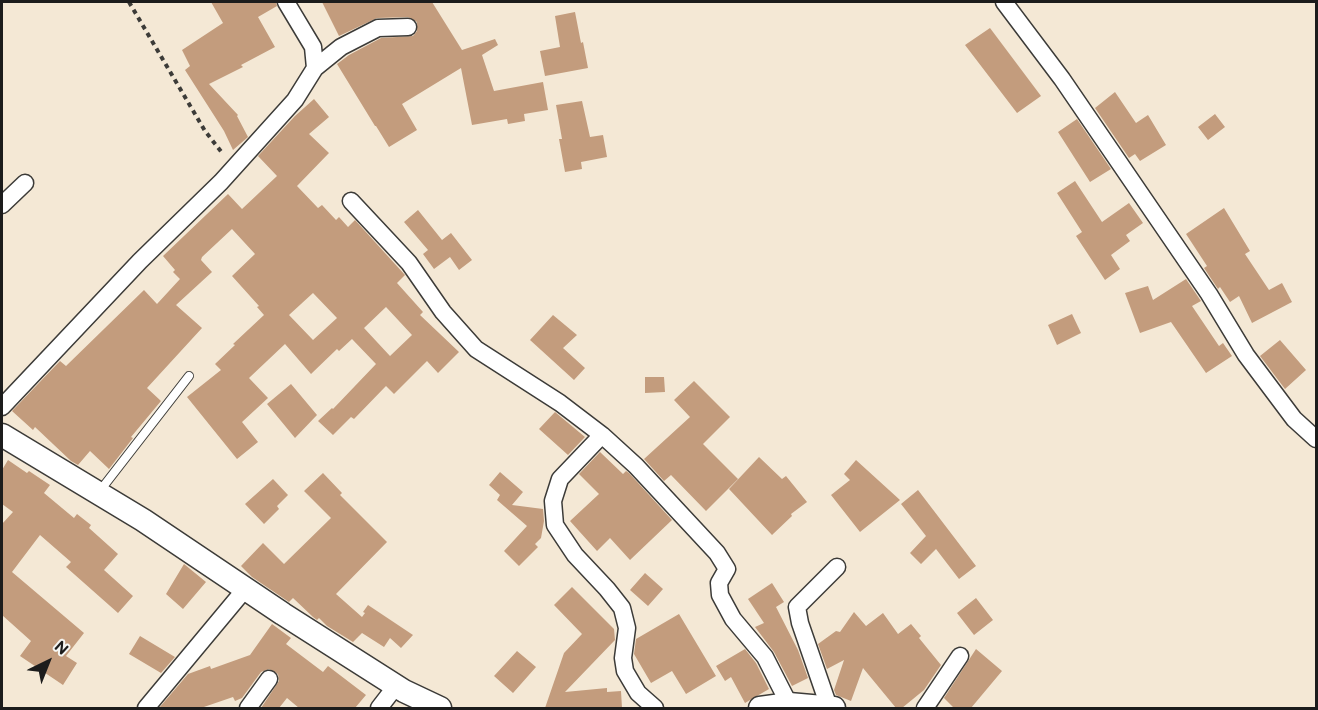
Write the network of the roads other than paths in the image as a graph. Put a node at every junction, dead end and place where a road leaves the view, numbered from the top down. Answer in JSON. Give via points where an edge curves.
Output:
{"nodes":[{"id":1,"x":286,"y":2,"type":"edge"},
{"id":2,"x":1004,"y":2,"type":"edge"},
{"id":3,"x":408,"y":27,"type":"dead end"},
{"id":4,"x":315,"y":68,"type":"junction"},
{"id":5,"x":25,"y":183,"type":"dead end"},
{"id":6,"x":351,"y":201,"type":"dead end"},
{"id":7,"x":2,"y":205,"type":"edge"},
{"id":8,"x":189,"y":376,"type":"dead end"},
{"id":9,"x":2,"y":407,"type":"edge"},
{"id":10,"x":602,"y":435,"type":"junction"},
{"id":11,"x":1317,"y":440,"type":"edge"},
{"id":12,"x":4,"y":441,"type":"edge"},
{"id":13,"x":99,"y":492,"type":"junction"},
{"id":14,"x":837,"y":567,"type":"dead end"},
{"id":15,"x":246,"y":588,"type":"junction"},
{"id":16,"x":960,"y":656,"type":"dead end"},
{"id":17,"x":269,"y":679,"type":"dead end"},
{"id":18,"x":396,"y":686,"type":"junction"},
{"id":19,"x":789,"y":704,"type":"junction"},
{"id":20,"x":146,"y":708,"type":"edge"},
{"id":21,"x":248,"y":708,"type":"edge"},
{"id":22,"x":379,"y":708,"type":"edge"},
{"id":23,"x":440,"y":708,"type":"edge"},
{"id":24,"x":655,"y":708,"type":"edge"},
{"id":25,"x":760,"y":708,"type":"edge"},
{"id":26,"x":832,"y":708,"type":"edge"},
{"id":27,"x":925,"y":708,"type":"edge"}],
"edges":[{"from":1,"to":4,"type":"street","via":[[313,47]]},
{"from":2,"to":11,"type":"street","via":[[1062,79],[1209,294],[1246,355],[1294,418]]},
{"from":3,"to":4,"type":"street","via":[[378,28],[341,47]]},
{"from":4,"to":9,"type":"street","via":[[295,100],[234,169],[140,261]]},
{"from":5,"to":7,"type":"street"},
{"from":6,"to":10,"type":"street","via":[[409,263],[443,312],[476,349]]},
{"from":8,"to":13,"type":"lane"},
{"from":10,"to":19,"type":"street","via":[[636,466],[724,562],[728,569],[719,583],[720,595],[733,619],[765,657]]},
{"from":10,"to":24,"type":"street","via":[[560,479],[553,501],[555,525],[575,555],[622,608],[627,628],[623,658],[626,671],[638,693]]},
{"from":12,"to":13,"type":"street"},
{"from":13,"to":15,"type":"street"},
{"from":14,"to":26,"type":"street","via":[[798,607],[800,623]]},
{"from":15,"to":18,"type":"street"},
{"from":15,"to":20,"type":"street"},
{"from":16,"to":27,"type":"street"},
{"from":17,"to":21,"type":"street"},
{"from":18,"to":22,"type":"street"},
{"from":18,"to":23,"type":"street"},
{"from":19,"to":25,"type":"street"},
{"from":19,"to":26,"type":"street"}]}
